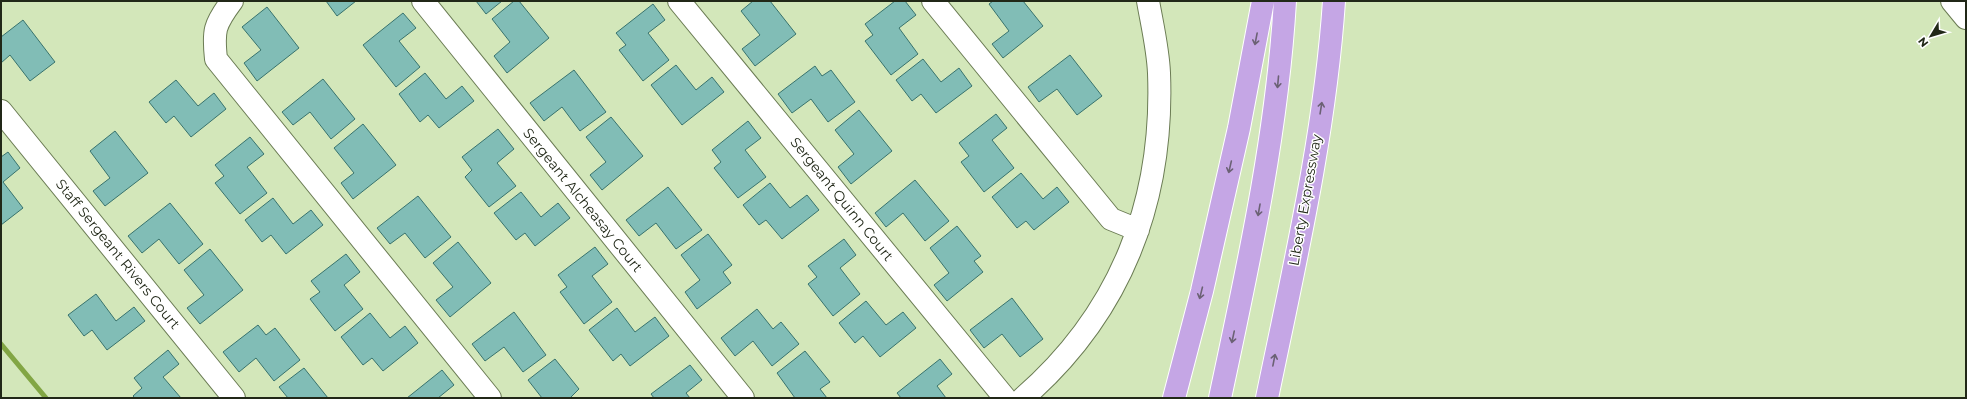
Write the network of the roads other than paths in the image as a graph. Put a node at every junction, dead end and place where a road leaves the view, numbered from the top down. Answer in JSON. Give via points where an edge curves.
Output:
{"nodes":[{"id":1,"x":232,"y":1,"type":"edge"},
{"id":2,"x":424,"y":1,"type":"edge"},
{"id":3,"x":679,"y":1,"type":"edge"},
{"id":4,"x":933,"y":1,"type":"edge"},
{"id":5,"x":1148,"y":1,"type":"edge"},
{"id":6,"x":1263,"y":1,"type":"edge"},
{"id":7,"x":1285,"y":1,"type":"edge"},
{"id":8,"x":1334,"y":1,"type":"edge"},
{"id":9,"x":1952,"y":1,"type":"edge"},
{"id":10,"x":1966,"y":18,"type":"edge"},
{"id":11,"x":1,"y":111,"type":"edge"},
{"id":12,"x":1138,"y":230,"type":"junction"},
{"id":13,"x":234,"y":398,"type":"edge"},
{"id":14,"x":490,"y":398,"type":"edge"},
{"id":15,"x":743,"y":398,"type":"edge"},
{"id":16,"x":1004,"y":398,"type":"edge"},
{"id":17,"x":1023,"y":398,"type":"edge"},
{"id":18,"x":1174,"y":398,"type":"edge"},
{"id":19,"x":1220,"y":398,"type":"edge"},
{"id":20,"x":1267,"y":398,"type":"edge"}],
"edges":[{"from":1,"to":14,"type":"street","via":[[221,14],[214,34],[216,59]]},
{"from":2,"to":15,"type":"street","name":"Sergeant Alcheasay Court"},
{"from":3,"to":16,"type":"street","name":"Sergeant Quinn Court"},
{"from":4,"to":12,"type":"street","via":[[1111,220]]},
{"from":5,"to":12,"type":"street","via":[[1159,71],[1159,125],[1153,172]]},
{"from":6,"to":18,"type":"highway","one_way":true,"via":[[1237,136],[1202,291]]},
{"from":7,"to":19,"type":"highway","one_way":true,"via":[[1276,112],[1255,232]]},
{"from":20,"to":8,"type":"highway","name":"Liberty Expressway","one_way":true,"via":[[1309,188],[1330,51]]},
{"from":9,"to":10,"type":"street"},
{"from":11,"to":13,"type":"street","name":"Staff Sergeant Rivers Court"},
{"from":12,"to":17,"type":"street","via":[[1120,274],[1101,309],[1073,348],[1044,380]]}]}
